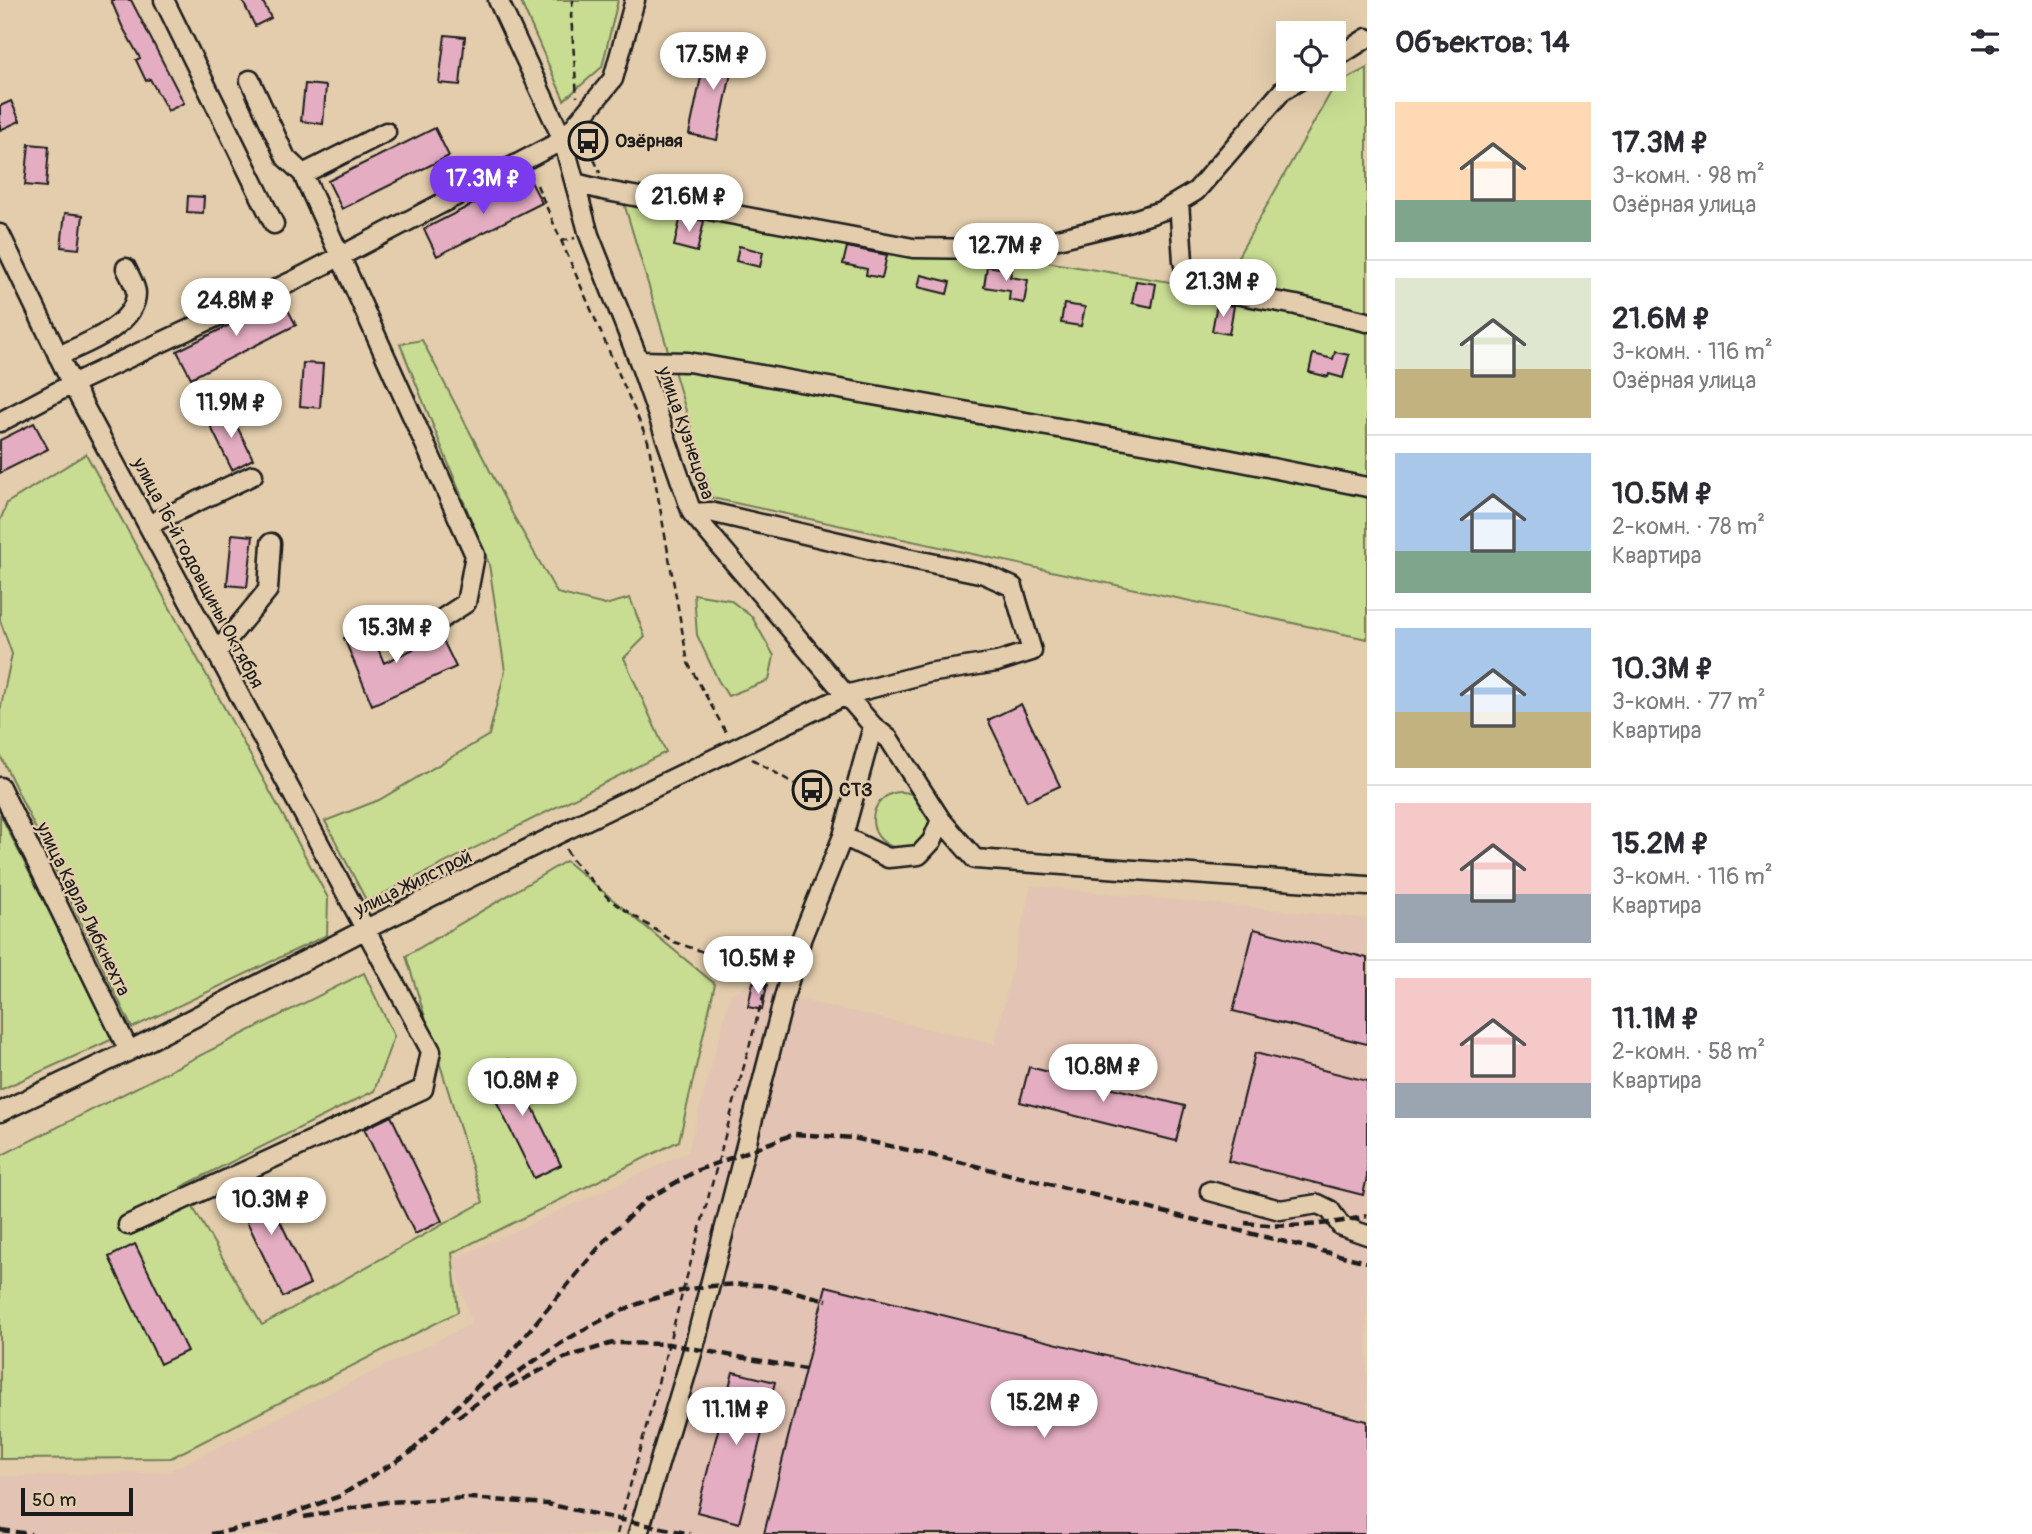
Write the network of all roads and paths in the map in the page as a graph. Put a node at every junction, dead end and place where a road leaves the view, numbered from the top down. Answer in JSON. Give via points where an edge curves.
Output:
{"nodes":[{"id":1,"x":164,"y":0,"type":"edge"},
{"id":2,"x":498,"y":0,"type":"edge"},
{"id":3,"x":635,"y":0,"type":"edge"},
{"id":4,"x":1367,"y":38,"type":"edge"},
{"id":5,"x":1346,"y":51,"type":"edge"},
{"id":6,"x":250,"y":80,"type":"dead end"},
{"id":7,"x":1282,"y":91,"type":"edge"},
{"id":8,"x":386,"y":132,"type":"dead end"},
{"id":9,"x":563,"y":140,"type":"junction"},
{"id":10,"x":303,"y":174,"type":"junction"},
{"id":11,"x":575,"y":183,"type":"junction"},
{"id":12,"x":537,"y":186,"type":"dead end"},
{"id":13,"x":1178,"y":201,"type":"junction"},
{"id":14,"x":274,"y":224,"type":"dead end"},
{"id":15,"x":0,"y":234,"type":"edge"},
{"id":16,"x":341,"y":256,"type":"junction"},
{"id":17,"x":127,"y":268,"type":"dead end"},
{"id":18,"x":1367,"y":322,"type":"edge"},
{"id":19,"x":58,"y":356,"type":"junction"},
{"id":20,"x":639,"y":361,"type":"junction"},
{"id":21,"x":72,"y":384,"type":"junction"},
{"id":22,"x":0,"y":422,"type":"edge"},
{"id":23,"x":253,"y":475,"type":"dead end"},
{"id":24,"x":1367,"y":487,"type":"edge"},
{"id":25,"x":692,"y":513,"type":"junction"},
{"id":26,"x":148,"y":525,"type":"junction"},
{"id":27,"x":271,"y":542,"type":"dead end"},
{"id":28,"x":434,"y":624,"type":"dead end"},
{"id":29,"x":217,"y":652,"type":"junction"},
{"id":30,"x":846,"y":695,"type":"junction"},
{"id":31,"x":873,"y":726,"type":"junction"},
{"id":32,"x":736,"y":750,"type":"junction"},
{"id":33,"x":0,"y":787,"type":"edge"},
{"id":34,"x":837,"y":809,"type":"dead end"},
{"id":35,"x":941,"y":820,"type":"junction"},
{"id":36,"x":558,"y":834,"type":"junction"},
{"id":37,"x":843,"y":836,"type":"junction"},
{"id":38,"x":1367,"y":886,"type":"edge"},
{"id":39,"x":366,"y":929,"type":"junction"},
{"id":40,"x":782,"y":968,"type":"dead end"},
{"id":41,"x":769,"y":974,"type":"junction"},
{"id":42,"x":129,"y":1051,"type":"junction"},
{"id":43,"x":0,"y":1112,"type":"edge"},
{"id":44,"x":1210,"y":1191,"type":"dead end"},
{"id":45,"x":128,"y":1225,"type":"dead end"},
{"id":46,"x":1367,"y":1235,"type":"edge"},
{"id":47,"x":617,"y":1534,"type":"edge"},
{"id":48,"x":638,"y":1534,"type":"edge"}],
"edges":[{"from":1,"to":14,"type":"street"},
{"from":2,"to":9,"type":"street","name":"улица Кузнецова"},
{"from":3,"to":9,"type":"street","via":[[614,79]]},
{"from":4,"to":5,"type":"street"},
{"from":6,"to":10,"type":"street","via":[[286,158]]},
{"from":7,"to":13,"type":"street","via":[[1196,191]]},
{"from":8,"to":10,"type":"street"},
{"from":9,"to":11,"type":"street","name":"улица Кузнецова"},
{"from":9,"to":16,"type":"street"},
{"from":10,"to":16,"type":"street"},
{"from":11,"to":13,"type":"street","via":[[913,247],[961,250],[1037,244],[1124,223]]},
{"from":11,"to":20,"type":"street","name":"улица Кузнецова","via":[[589,235]]},
{"from":12,"to":32,"type":"path","via":[[648,441],[688,663]]},
{"from":13,"to":18,"type":"street","via":[[1187,278],[1207,289]]},
{"from":15,"to":19,"type":"street","name":"улица 16-й годовщины Октября"},
{"from":16,"to":21,"type":"street"},
{"from":16,"to":28,"type":"street","via":[[475,555],[466,603]]},
{"from":17,"to":19,"type":"street","via":[[136,293],[130,312],[111,331]]},
{"from":19,"to":21,"type":"street","name":"улица 16-й годовщины Октября"},
{"from":20,"to":24,"type":"street","via":[[688,362]]},
{"from":20,"to":25,"type":"street","name":"улица Кузнецова"},
{"from":21,"to":22,"type":"street"},
{"from":21,"to":26,"type":"street","name":"улица 16-й годовщины Октября"},
{"from":23,"to":26,"type":"street"},
{"from":25,"to":30,"type":"street","name":"улица Кузнецова"},
{"from":25,"to":30,"type":"street","name":"улица Жилстрой","via":[[710,513],[984,573],[1013,587],[1032,651]]},
{"from":26,"to":29,"type":"street","name":"улица 16-й годовщины Октября"},
{"from":27,"to":29,"type":"street","via":[[268,590]]},
{"from":29,"to":39,"type":"street","name":"улица 16-й годовщины Октября"},
{"from":30,"to":31,"type":"street","name":"улица Кузнецова"},
{"from":30,"to":32,"type":"street","name":"улица Жилстрой"},
{"from":31,"to":35,"type":"street","name":"улица Кузнецова","via":[[889,739]]},
{"from":31,"to":37,"type":"street"},
{"from":32,"to":34,"type":"path"},
{"from":32,"to":36,"type":"street","name":"улица Жилстрой"},
{"from":33,"to":42,"type":"street","name":"улица Карла Либкнехта"},
{"from":35,"to":37,"type":"street","via":[[932,841],[919,855],[888,858]]},
{"from":35,"to":38,"type":"street","name":"улица Кузнецова","via":[[975,859]]},
{"from":36,"to":39,"type":"street","name":"улица Жилстрой"},
{"from":36,"to":41,"type":"path","via":[[573,861],[610,900],[674,942]]},
{"from":37,"to":48,"type":"street","via":[[802,937],[785,994],[694,1347]]},
{"from":39,"to":42,"type":"street","name":"улица Жилстрой"},
{"from":39,"to":45,"type":"street","name":"улица 16-й годовщины Октября","via":[[430,1051],[423,1089]]},
{"from":40,"to":41,"type":"path"},
{"from":41,"to":47,"type":"path"},
{"from":42,"to":43,"type":"street","name":"улица Жилстрой"},
{"from":44,"to":46,"type":"street","via":[[1280,1210],[1318,1204],[1330,1210],[1341,1226]]}]}
